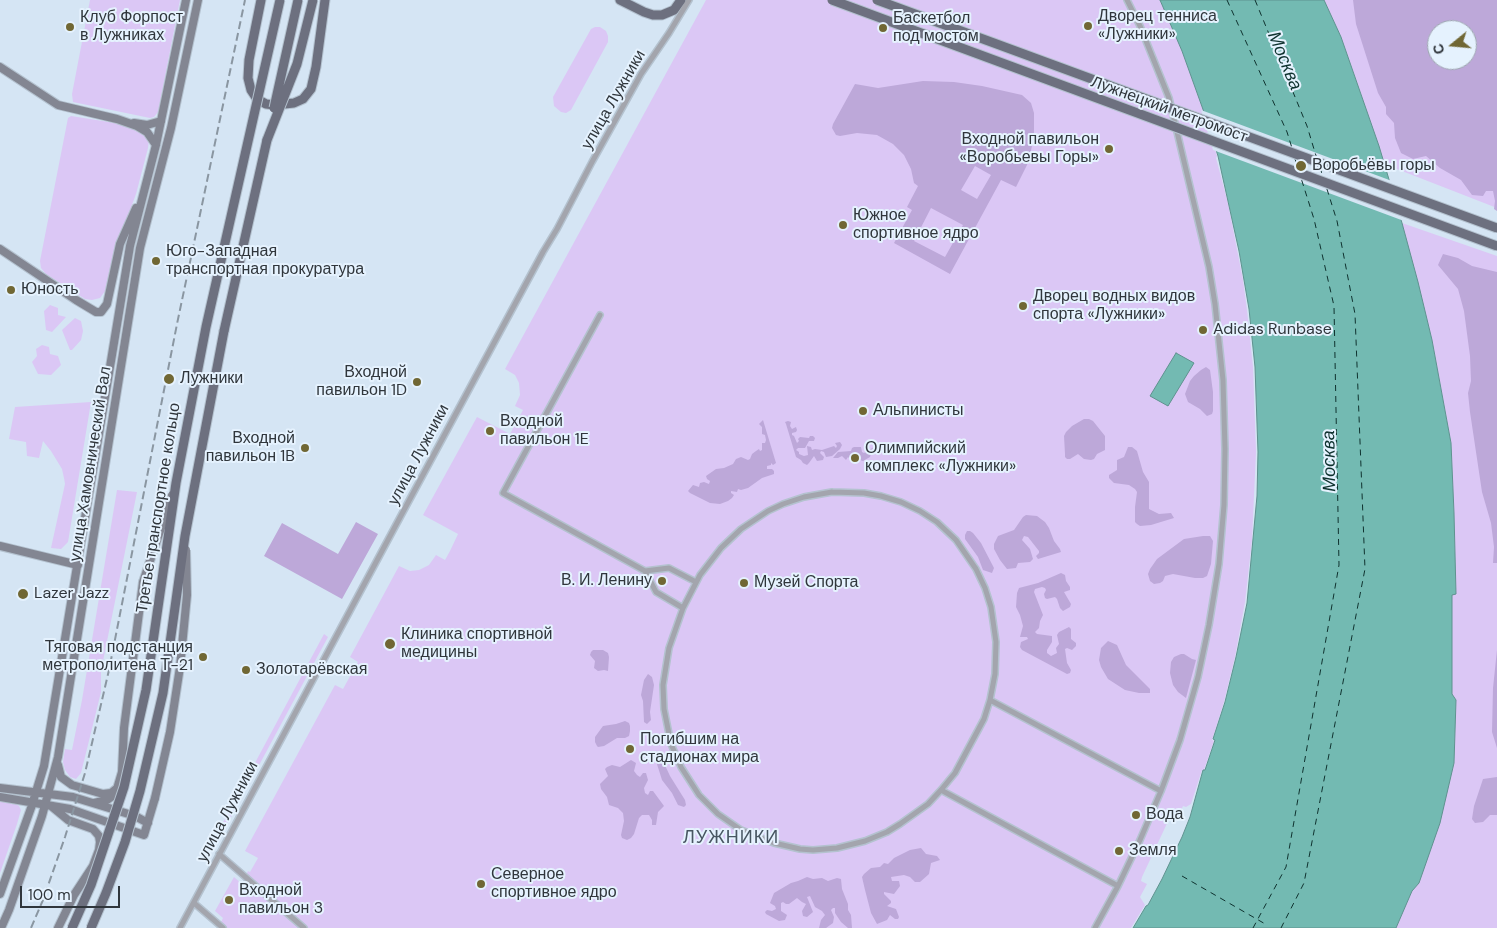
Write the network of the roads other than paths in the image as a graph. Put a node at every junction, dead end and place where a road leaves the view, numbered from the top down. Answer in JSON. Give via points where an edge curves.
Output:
{"nodes":[{"id":1,"x":186,"y":0,"type":"edge"},
{"id":2,"x":198,"y":0,"type":"edge"},
{"id":3,"x":261,"y":0,"type":"edge"},
{"id":4,"x":280,"y":0,"type":"edge"},
{"id":5,"x":298,"y":0,"type":"edge"},
{"id":6,"x":313,"y":0,"type":"edge"},
{"id":7,"x":325,"y":0,"type":"edge"},
{"id":8,"x":620,"y":0,"type":"edge"},
{"id":9,"x":681,"y":0,"type":"edge"},
{"id":10,"x":689,"y":0,"type":"edge"},
{"id":11,"x":832,"y":0,"type":"edge"},
{"id":12,"x":877,"y":0,"type":"edge"},
{"id":13,"x":1127,"y":0,"type":"edge"},
{"id":14,"x":0,"y":67,"type":"edge"},
{"id":15,"x":173,"y":118,"type":"junction"},
{"id":16,"x":133,"y":124,"type":"junction"},
{"id":17,"x":160,"y":124,"type":"junction"},
{"id":18,"x":267,"y":140,"type":"junction"},
{"id":19,"x":156,"y":145,"type":"junction"},
{"id":20,"x":144,"y":190,"type":"junction"},
{"id":21,"x":1497,"y":228,"type":"edge"},
{"id":22,"x":1497,"y":246,"type":"edge"},
{"id":23,"x":0,"y":249,"type":"edge"},
{"id":24,"x":600,"y":315,"type":"dead end"},
{"id":25,"x":176,"y":483,"type":"junction"},
{"id":26,"x":185,"y":536,"type":"junction"},
{"id":27,"x":0,"y":546,"type":"edge"},
{"id":28,"x":78,"y":565,"type":"junction"},
{"id":29,"x":645,"y":571,"type":"junction"},
{"id":30,"x":696,"y":582,"type":"junction"},
{"id":31,"x":683,"y":608,"type":"junction"},
{"id":32,"x":990,"y":700,"type":"junction"},
{"id":33,"x":58,"y":757,"type":"junction"},
{"id":34,"x":119,"y":785,"type":"junction"},
{"id":35,"x":0,"y":788,"type":"edge"},
{"id":36,"x":941,"y":790,"type":"junction"},
{"id":37,"x":1160,"y":791,"type":"junction"},
{"id":38,"x":36,"y":792,"type":"junction"},
{"id":39,"x":48,"y":794,"type":"junction"},
{"id":40,"x":0,"y":797,"type":"edge"},
{"id":41,"x":33,"y":802,"type":"junction"},
{"id":42,"x":94,"y":803,"type":"junction"},
{"id":43,"x":47,"y":805,"type":"junction"},
{"id":44,"x":148,"y":823,"type":"junction"},
{"id":45,"x":219,"y":854,"type":"junction"},
{"id":46,"x":1118,"y":886,"type":"junction"},
{"id":47,"x":0,"y":894,"type":"edge"},
{"id":48,"x":194,"y":903,"type":"junction"},
{"id":49,"x":1,"y":928,"type":"edge"},
{"id":50,"x":58,"y":928,"type":"edge"},
{"id":51,"x":72,"y":928,"type":"edge"},
{"id":52,"x":91,"y":928,"type":"edge"},
{"id":53,"x":180,"y":928,"type":"edge"},
{"id":54,"x":223,"y":928,"type":"edge"},
{"id":55,"x":304,"y":928,"type":"edge"},
{"id":56,"x":1095,"y":928,"type":"edge"}],
"edges":[{"from":1,"to":17,"type":"main road","name":"улица Хамовнический Вал"},
{"from":2,"to":15,"type":"main road","name":"улица Хамовнический Вал"},
{"from":3,"to":7,"type":"main road","via":[[248,78],[257,98],[275,105],[294,103],[303,99],[311,89]]},
{"from":4,"to":25,"type":"main road","name":"Третье транспортное кольцо","bridge":true,"via":[[206,327]]},
{"from":5,"to":18,"type":"main road","name":"Третье транспортное кольцо","bridge":true},
{"from":6,"to":18,"type":"main road","bridge":true,"via":[[297,64]]},
{"from":8,"to":9,"type":"main road","via":[[653,15],[674,10]]},
{"from":10,"to":45,"type":"street","name":"улица Лужники","via":[[641,74],[592,162]]},
{"from":11,"to":22,"type":"main road","name":"Лужнецкий метромост","bridge":true},
{"from":12,"to":21,"type":"main road","name":"Лужнецкий метромост","bridge":true},
{"from":13,"to":37,"type":"street","via":[[1169,98],[1204,239],[1215,304],[1224,408],[1224,505],[1215,592],[1191,701]]},
{"from":14,"to":16,"type":"main road","via":[[58,105]]},
{"from":15,"to":17,"type":"main road"},
{"from":15,"to":33,"type":"main road","name":"улица Хамовнический Вал","via":[[140,248]]},
{"from":16,"to":17,"type":"main road"},
{"from":16,"to":19,"type":"main road","via":[[146,132]]},
{"from":17,"to":19,"type":"main road","name":"улица Хамовнический Вал"},
{"from":18,"to":26,"type":"main road","name":"Третье транспортное кольцо","bridge":true,"via":[[224,331]]},
{"from":19,"to":20,"type":"main road","name":"улица Хамовнический Вал"},
{"from":20,"to":23,"type":"main road","via":[[120,244],[107,304],[101,312],[76,300]]},
{"from":20,"to":28,"type":"main road","name":"улица Хамовнический Вал","via":[[130,246]]},
{"from":24,"to":29,"type":"street","via":[[503,494]]},
{"from":25,"to":34,"type":"main road","bridge":true,"via":[[143,582]]},
{"from":25,"to":51,"type":"main road","name":"Третье транспортное кольцо","bridge":true,"via":[[146,690],[124,787]]},
{"from":26,"to":44,"type":"main road","bridge":true,"via":[[186,620],[174,709]]},
{"from":26,"to":52,"type":"main road","name":"Третье транспортное кольцо","bridge":true,"via":[[163,693],[140,791],[125,842]]},
{"from":27,"to":28,"type":"main road"},
{"from":28,"to":38,"type":"main road","name":"улица Хамовнический Вал","via":[[44,766]]},
{"from":29,"to":30,"type":"street","via":[[670,569]]},
{"from":29,"to":31,"type":"street","via":[[656,592]]},
{"from":30,"to":31,"type":"street"},
{"from":30,"to":32,"type":"street","via":[[737,533],[761,515],[784,504],[804,497],[843,492],[864,493],[901,502],[937,522],[952,536],[983,583],[991,607],[996,642]]},
{"from":31,"to":36,"type":"street","via":[[665,668],[666,722],[674,752],[690,782],[729,822],[761,839],[783,846],[813,850],[839,848],[895,828]]},
{"from":32,"to":36,"type":"street","via":[[984,719],[955,774]]},
{"from":32,"to":37,"type":"street"},
{"from":33,"to":34,"type":"main road","via":[[59,773],[72,785],[103,794],[113,792]]},
{"from":33,"to":39,"type":"main road","name":"улица Хамовнический Вал"},
{"from":34,"to":42,"type":"main road","via":[[111,797]]},
{"from":35,"to":38,"type":"main road"},
{"from":36,"to":46,"type":"street"},
{"from":37,"to":46,"type":"street"},
{"from":38,"to":39,"type":"main road"},
{"from":38,"to":41,"type":"main road","name":"улица Хамовнический Вал"},
{"from":39,"to":42,"type":"main road"},
{"from":39,"to":43,"type":"main road","name":"улица Хамовнический Вал"},
{"from":40,"to":41,"type":"main road"},
{"from":41,"to":43,"type":"main road"},
{"from":41,"to":47,"type":"main road","name":"улица Хамовнический Вал"},
{"from":42,"to":44,"type":"main road"},
{"from":43,"to":44,"type":"main road","via":[[90,815],[144,835]]},
{"from":43,"to":49,"type":"main road","name":"улица Хамовнический Вал"},
{"from":43,"to":50,"type":"main road","via":[[68,820],[94,829],[100,842],[93,866]]},
{"from":45,"to":48,"type":"street","name":"улица Лужники"},
{"from":45,"to":55,"type":"street"},
{"from":46,"to":56,"type":"street"},
{"from":48,"to":53,"type":"street","name":"улица Лужники"},
{"from":48,"to":54,"type":"street"}]}
